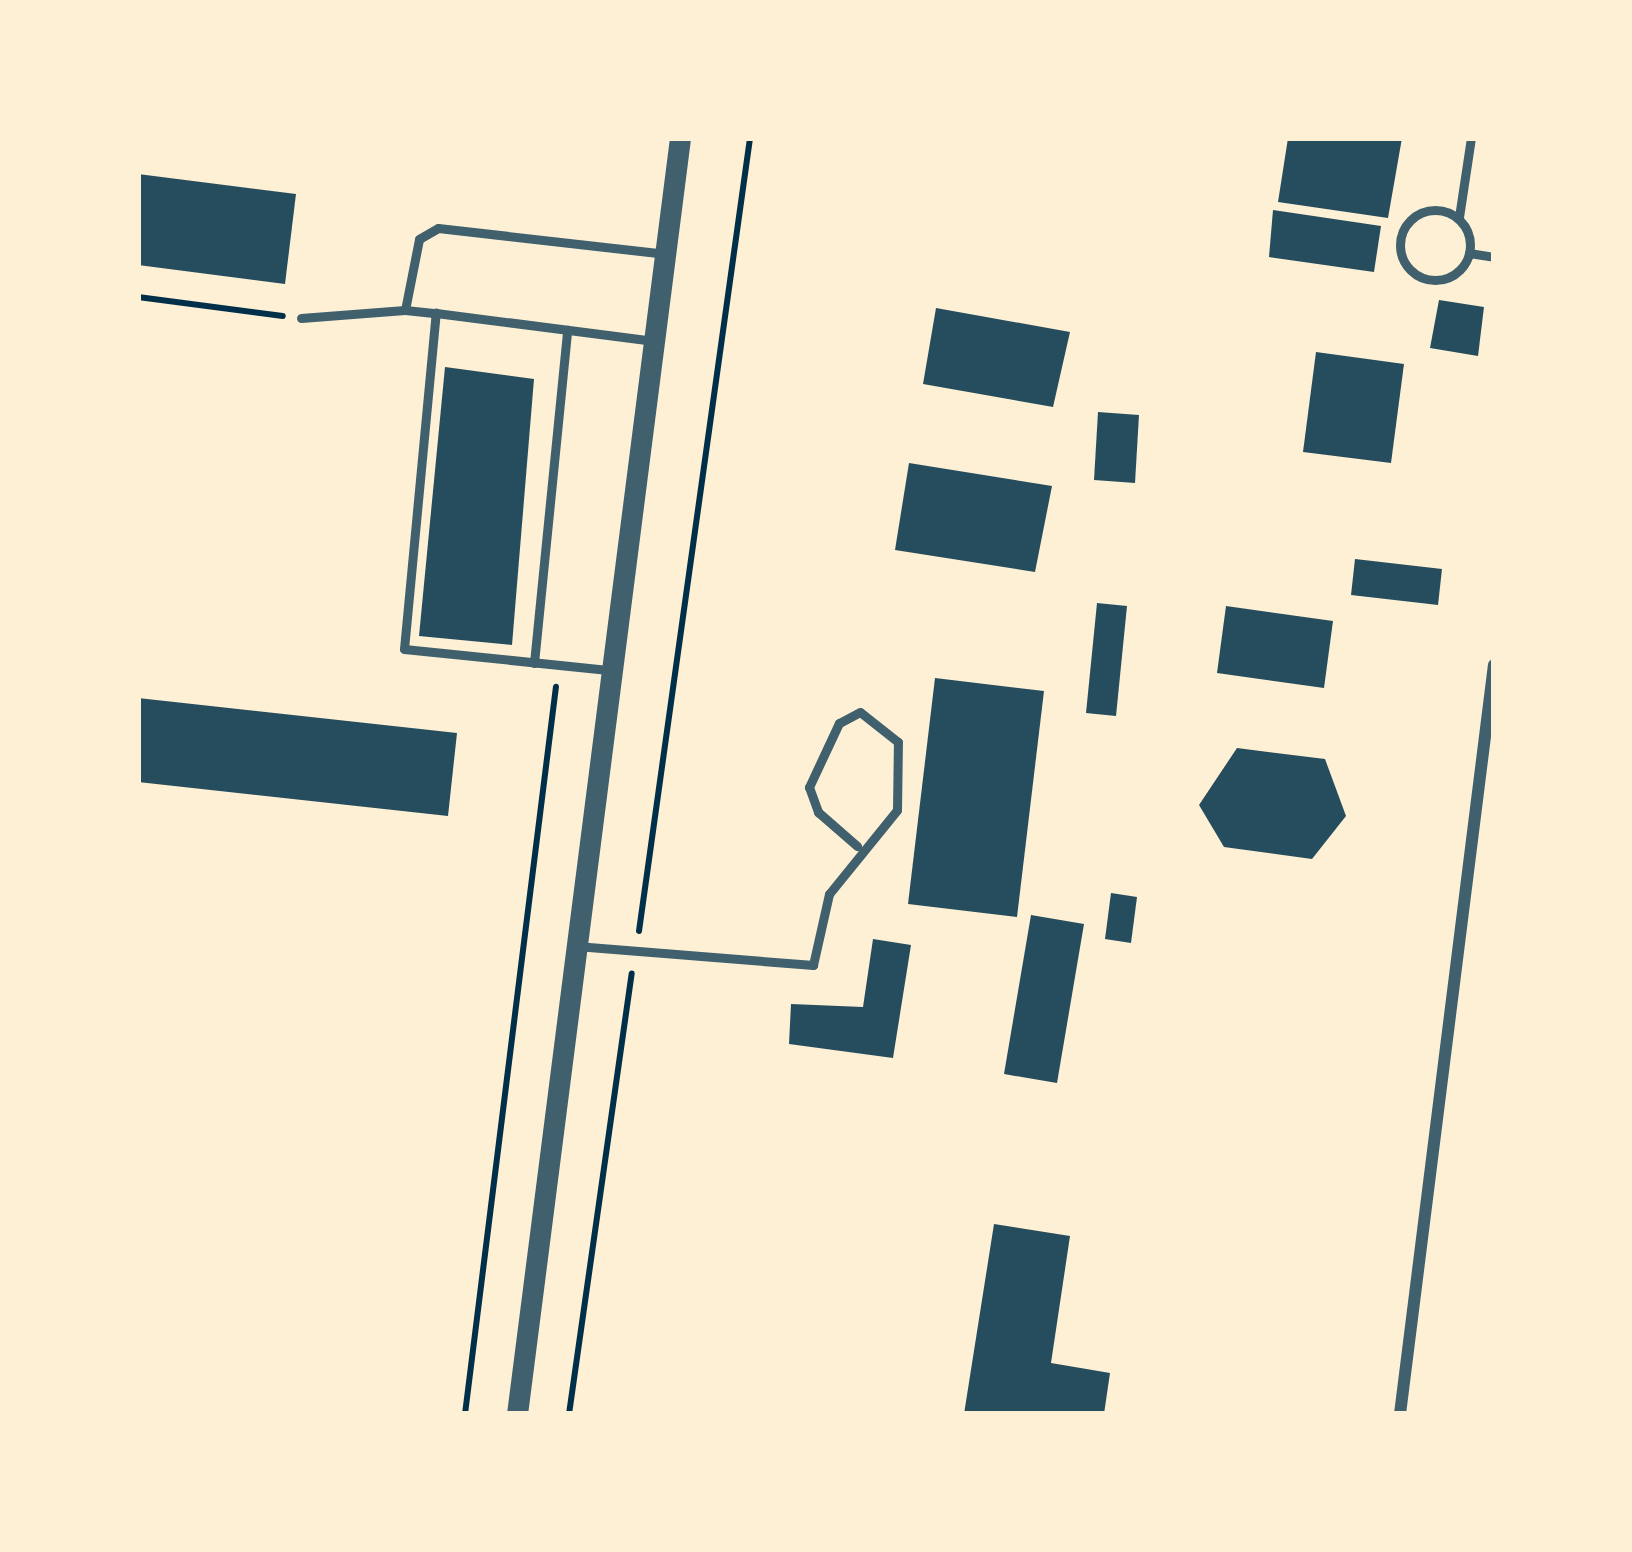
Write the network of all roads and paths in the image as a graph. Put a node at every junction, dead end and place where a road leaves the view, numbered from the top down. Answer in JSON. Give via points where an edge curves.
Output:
{"nodes":[{"id":1,"x":680,"y":138,"type":"edge"},
{"id":2,"x":750,"y":138,"type":"edge"},
{"id":3,"x":1471,"y":138,"type":"edge"},
{"id":4,"x":1460,"y":218,"type":"junction"},
{"id":5,"x":1469,"y":253,"type":"junction"},
{"id":6,"x":665,"y":254,"type":"junction"},
{"id":7,"x":1494,"y":257,"type":"edge"},
{"id":8,"x":138,"y":297,"type":"edge"},
{"id":9,"x":405,"y":310,"type":"junction"},
{"id":10,"x":436,"y":314,"type":"junction"},
{"id":11,"x":302,"y":318,"type":"joint"},
{"id":12,"x":567,"y":330,"type":"junction"},
{"id":13,"x":654,"y":341,"type":"junction"},
{"id":14,"x":534,"y":663,"type":"junction"},
{"id":15,"x":559,"y":665,"type":"junction"},
{"id":16,"x":1494,"y":665,"type":"edge"},
{"id":17,"x":612,"y":671,"type":"junction"},
{"id":18,"x":857,"y":846,"type":"junction"},
{"id":19,"x":576,"y":946,"type":"junction"},
{"id":20,"x":635,"y":954,"type":"junction"},
{"id":21,"x":465,"y":1414,"type":"edge"},
{"id":22,"x":517,"y":1414,"type":"edge"},
{"id":23,"x":569,"y":1414,"type":"edge"},
{"id":24,"x":1400,"y":1414,"type":"edge"}],
"edges":[{"from":1,"to":6,"type":"street"},
{"from":2,"to":20,"type":"path"},
{"from":3,"to":4,"type":"lane"},
{"from":4,"to":5,"type":"lane"},
{"from":4,"to":5,"type":"lane","via":[[1421,209],[1397,253],[1406,273],[1436,279],[1460,272]]},
{"from":5,"to":7,"type":"lane"},
{"from":6,"to":9,"type":"lane","via":[[438,228],[419,238]]},
{"from":6,"to":13,"type":"street"},
{"from":8,"to":11,"type":"path"},
{"from":9,"to":10,"type":"lane"},
{"from":9,"to":11,"type":"lane"},
{"from":10,"to":12,"type":"lane"},
{"from":10,"to":14,"type":"lane","via":[[404,649]]},
{"from":12,"to":13,"type":"lane"},
{"from":12,"to":14,"type":"lane"},
{"from":13,"to":17,"type":"street"},
{"from":14,"to":15,"type":"lane"},
{"from":15,"to":17,"type":"lane"},
{"from":15,"to":21,"type":"path"},
{"from":16,"to":24,"type":"street"},
{"from":17,"to":19,"type":"street"},
{"from":18,"to":18,"type":"lane","via":[[897,810],[904,769],[885,724],[860,712],[838,723],[809,787],[818,812]]},
{"from":18,"to":20,"type":"lane","via":[[829,893],[813,965]]},
{"from":19,"to":20,"type":"lane"},
{"from":19,"to":22,"type":"street"},
{"from":20,"to":23,"type":"path"}]}
